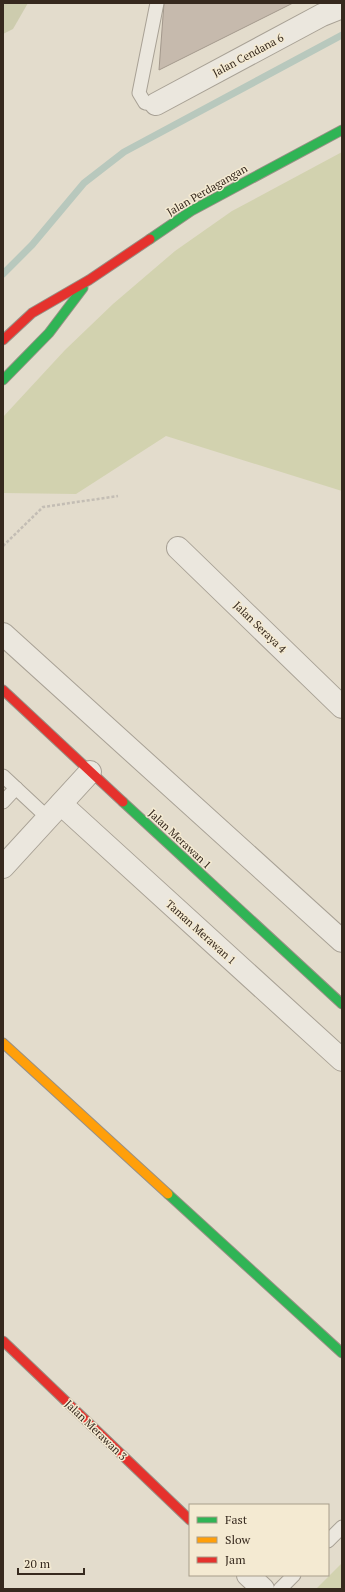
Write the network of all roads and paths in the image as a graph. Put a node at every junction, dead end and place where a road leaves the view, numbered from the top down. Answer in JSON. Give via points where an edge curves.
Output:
{"nodes":[{"id":1,"x":157,"y":3,"type":"edge"},
{"id":2,"x":342,"y":7,"type":"edge"},
{"id":3,"x":320,"y":9,"type":"edge"},
{"id":4,"x":156,"y":104,"type":"joint"},
{"id":5,"x":342,"y":130,"type":"edge"},
{"id":6,"x":89,"y":280,"type":"junction"},
{"id":7,"x":3,"y":340,"type":"edge"},
{"id":8,"x":3,"y":380,"type":"edge"},
{"id":9,"x":118,"y":496,"type":"dead end"},
{"id":10,"x":3,"y":546,"type":"edge"},
{"id":11,"x":178,"y":548,"type":"dead end"},
{"id":12,"x":3,"y":634,"type":"edge"},
{"id":13,"x":3,"y":690,"type":"edge"},
{"id":14,"x":342,"y":707,"type":"edge"},
{"id":15,"x":90,"y":772,"type":"junction"},
{"id":16,"x":3,"y":776,"type":"edge"},
{"id":17,"x":16,"y":788,"type":"junction"},
{"id":18,"x":3,"y":802,"type":"edge"},
{"id":19,"x":54,"y":811,"type":"junction"},
{"id":20,"x":3,"y":867,"type":"edge"},
{"id":21,"x":342,"y":941,"type":"edge"},
{"id":22,"x":342,"y":1004,"type":"edge"},
{"id":23,"x":3,"y":1043,"type":"edge"},
{"id":24,"x":342,"y":1060,"type":"edge"},
{"id":25,"x":3,"y":1341,"type":"edge"},
{"id":26,"x":342,"y":1353,"type":"edge"},
{"id":27,"x":189,"y":1519,"type":"edge"},
{"id":28,"x":342,"y":1527,"type":"edge"},
{"id":29,"x":329,"y":1540,"type":"edge"},
{"id":30,"x":249,"y":1576,"type":"edge"},
{"id":31,"x":293,"y":1576,"type":"edge"},
{"id":32,"x":262,"y":1589,"type":"edge"},
{"id":33,"x":280,"y":1589,"type":"edge"}],
"edges":[{"from":1,"to":4,"type":"lane","via":[[139,93],[145,103]]},
{"from":2,"to":3,"type":"street","name":"Jalan Cendana 6"},
{"from":3,"to":4,"type":"street","name":"Jalan Cendana 6"},
{"from":5,"to":6,"type":"street","name":"Jalan Perdagangan","via":[[191,211]]},
{"from":6,"to":7,"type":"street","name":"Jalan Perdagangan","via":[[32,313]]},
{"from":6,"to":8,"type":"street","name":"Jalan Perdagangan","via":[[49,333]]},
{"from":9,"to":10,"type":"path","via":[[43,507]]},
{"from":11,"to":14,"type":"street","name":"Jalan Seraya 4"},
{"from":12,"to":21,"type":"street"},
{"from":13,"to":15,"type":"street","name":"Jalan Merawan 1"},
{"from":15,"to":19,"type":"street"},
{"from":15,"to":22,"type":"street","name":"Jalan Merawan 1"},
{"from":16,"to":17,"type":"lane"},
{"from":17,"to":18,"type":"lane"},
{"from":17,"to":19,"type":"lane"},
{"from":19,"to":20,"type":"street"},
{"from":19,"to":24,"type":"street","name":"Taman Merawan 1"},
{"from":23,"to":26,"type":"street"},
{"from":25,"to":27,"type":"street","name":"Jalan Merawan 3"},
{"from":28,"to":29,"type":"lane"},
{"from":30,"to":32,"type":"street"},
{"from":31,"to":33,"type":"lane"}]}
